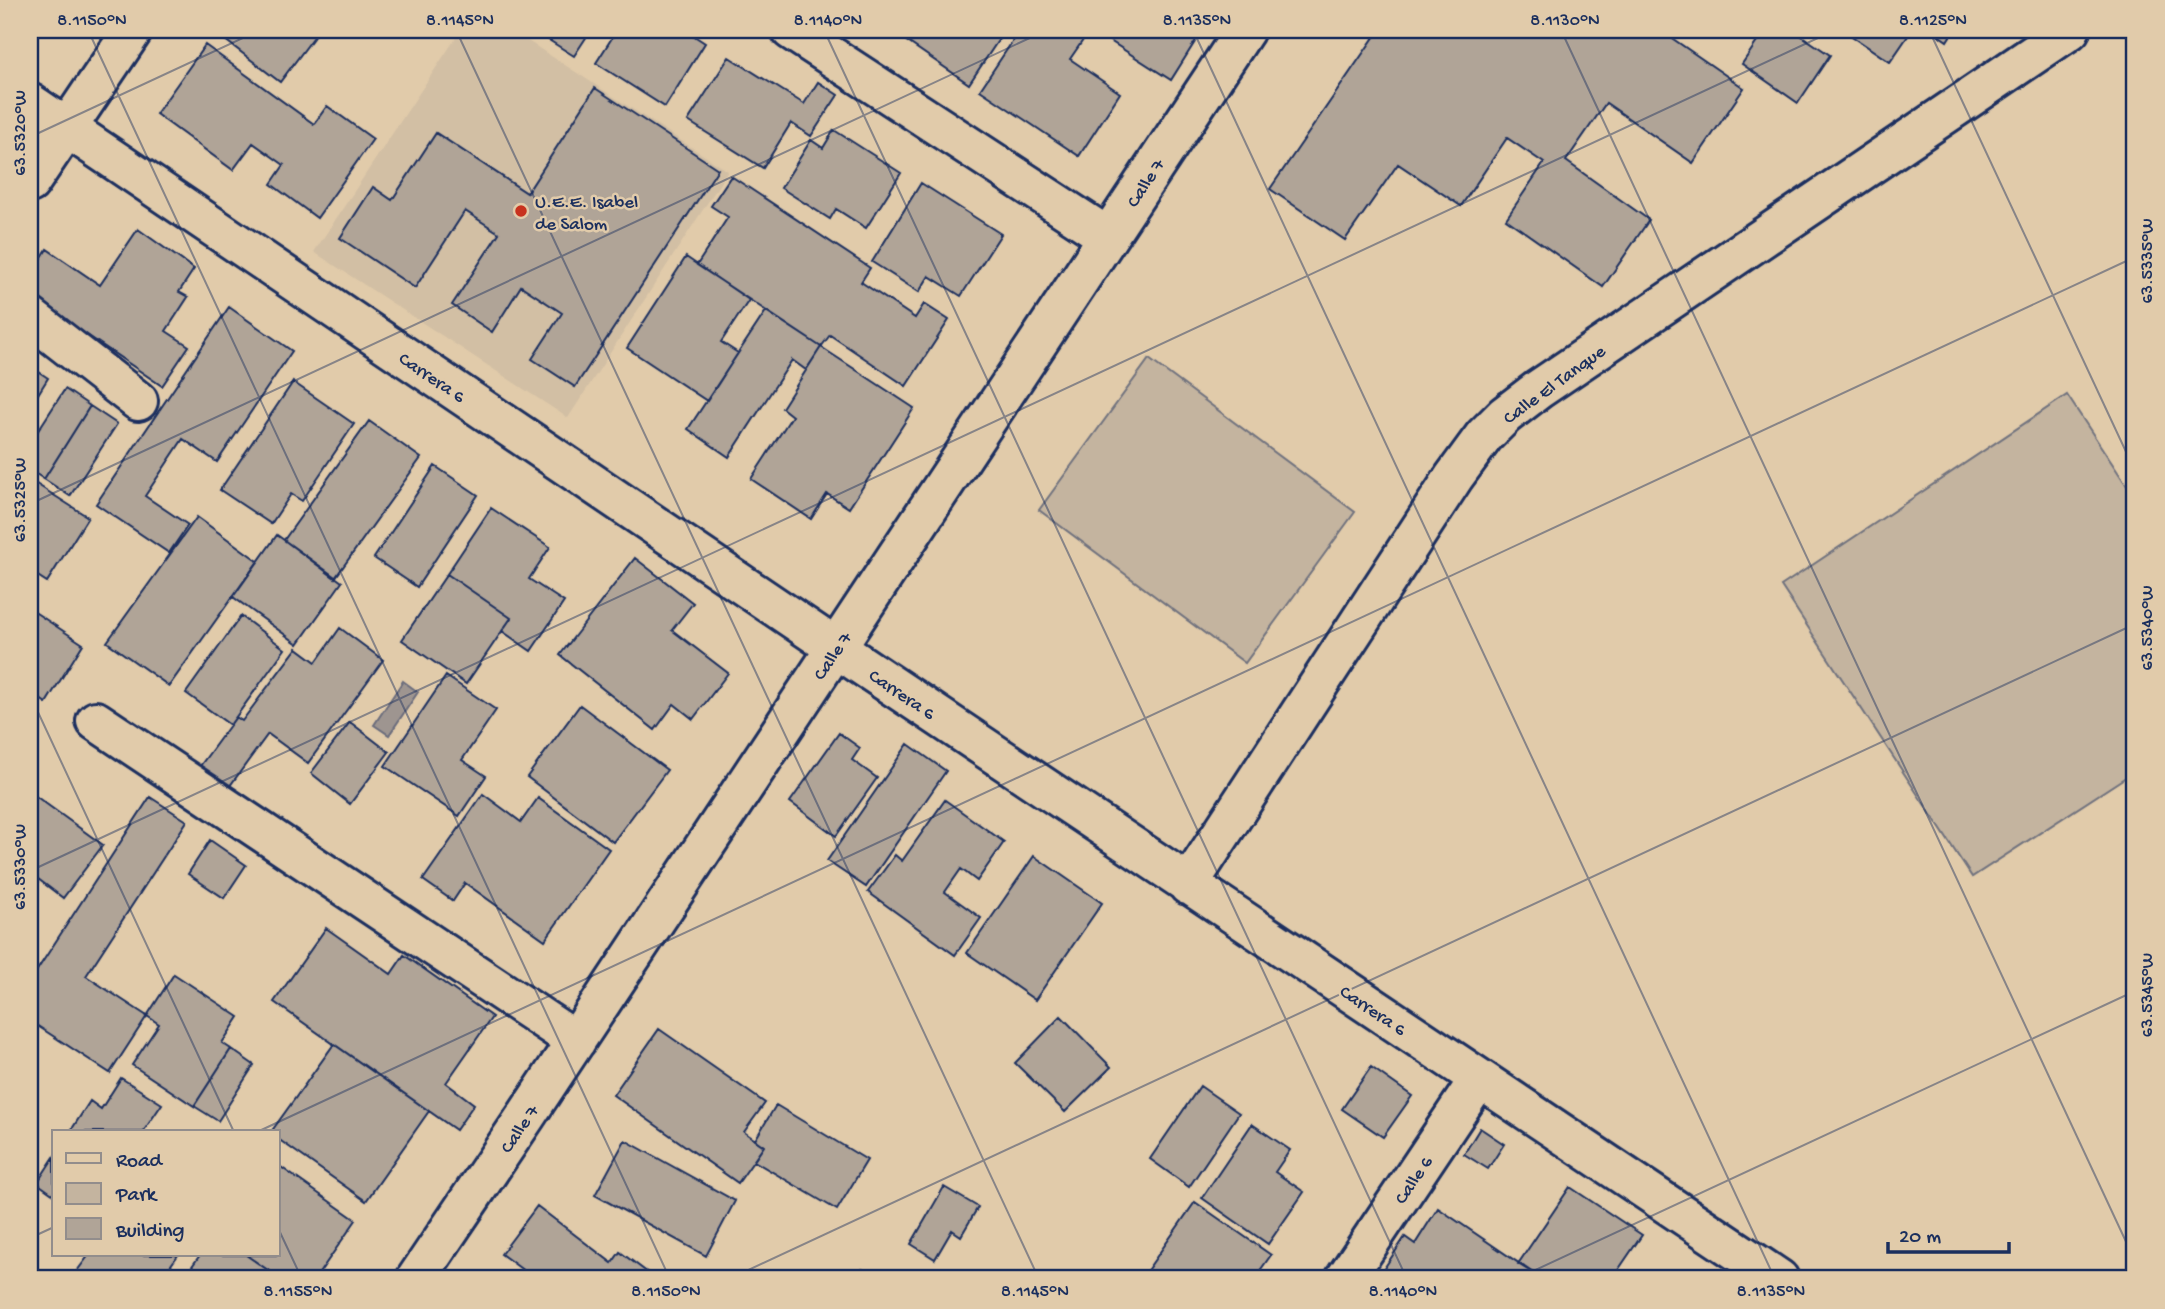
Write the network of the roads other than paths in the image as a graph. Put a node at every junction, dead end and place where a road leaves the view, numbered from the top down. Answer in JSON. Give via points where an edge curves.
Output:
{"nodes":[{"id":1,"x":134,"y":30,"type":"edge"},
{"id":2,"x":791,"y":30,"type":"edge"},
{"id":3,"x":1245,"y":30,"type":"edge"},
{"id":4,"x":2070,"y":30,"type":"edge"},
{"id":5,"x":30,"y":103,"type":"edge"},
{"id":6,"x":66,"y":129,"type":"junction"},
{"id":7,"x":30,"y":183,"type":"edge"},
{"id":8,"x":1108,"y":237,"type":"junction"},
{"id":9,"x":30,"y":317,"type":"edge"},
{"id":10,"x":138,"y":401,"type":"dead end"},
{"id":11,"x":836,"y":648,"type":"junction"},
{"id":12,"x":96,"y":721,"type":"dead end"},
{"id":13,"x":1188,"y":885,"type":"junction"},
{"id":14,"x":576,"y":1041,"type":"junction"},
{"id":15,"x":1479,"y":1079,"type":"junction"},
{"id":16,"x":416,"y":1279,"type":"edge"},
{"id":17,"x":1345,"y":1279,"type":"edge"},
{"id":18,"x":1779,"y":1279,"type":"edge"}],
"edges":[{"from":1,"to":6,"type":"street"},
{"from":2,"to":8,"type":"street"},
{"from":3,"to":8,"type":"street","name":"Calle 7"},
{"from":4,"to":13,"type":"street","name":"Calle El Tanque","via":[[1505,415],[1454,477]]},
{"from":5,"to":6,"type":"street","name":"Carrera 6"},
{"from":6,"to":7,"type":"street"},
{"from":6,"to":11,"type":"street","name":"Carrera 6"},
{"from":8,"to":11,"type":"street","name":"Calle 7"},
{"from":9,"to":10,"type":"street"},
{"from":11,"to":13,"type":"street","name":"Carrera 6"},
{"from":11,"to":14,"type":"street","name":"Calle 7"},
{"from":12,"to":14,"type":"street"},
{"from":13,"to":15,"type":"street","name":"Carrera 6"},
{"from":14,"to":16,"type":"street","name":"Calle 7"},
{"from":15,"to":17,"type":"street","name":"Calle 6"},
{"from":15,"to":18,"type":"street","name":"Carrera 6"}]}
